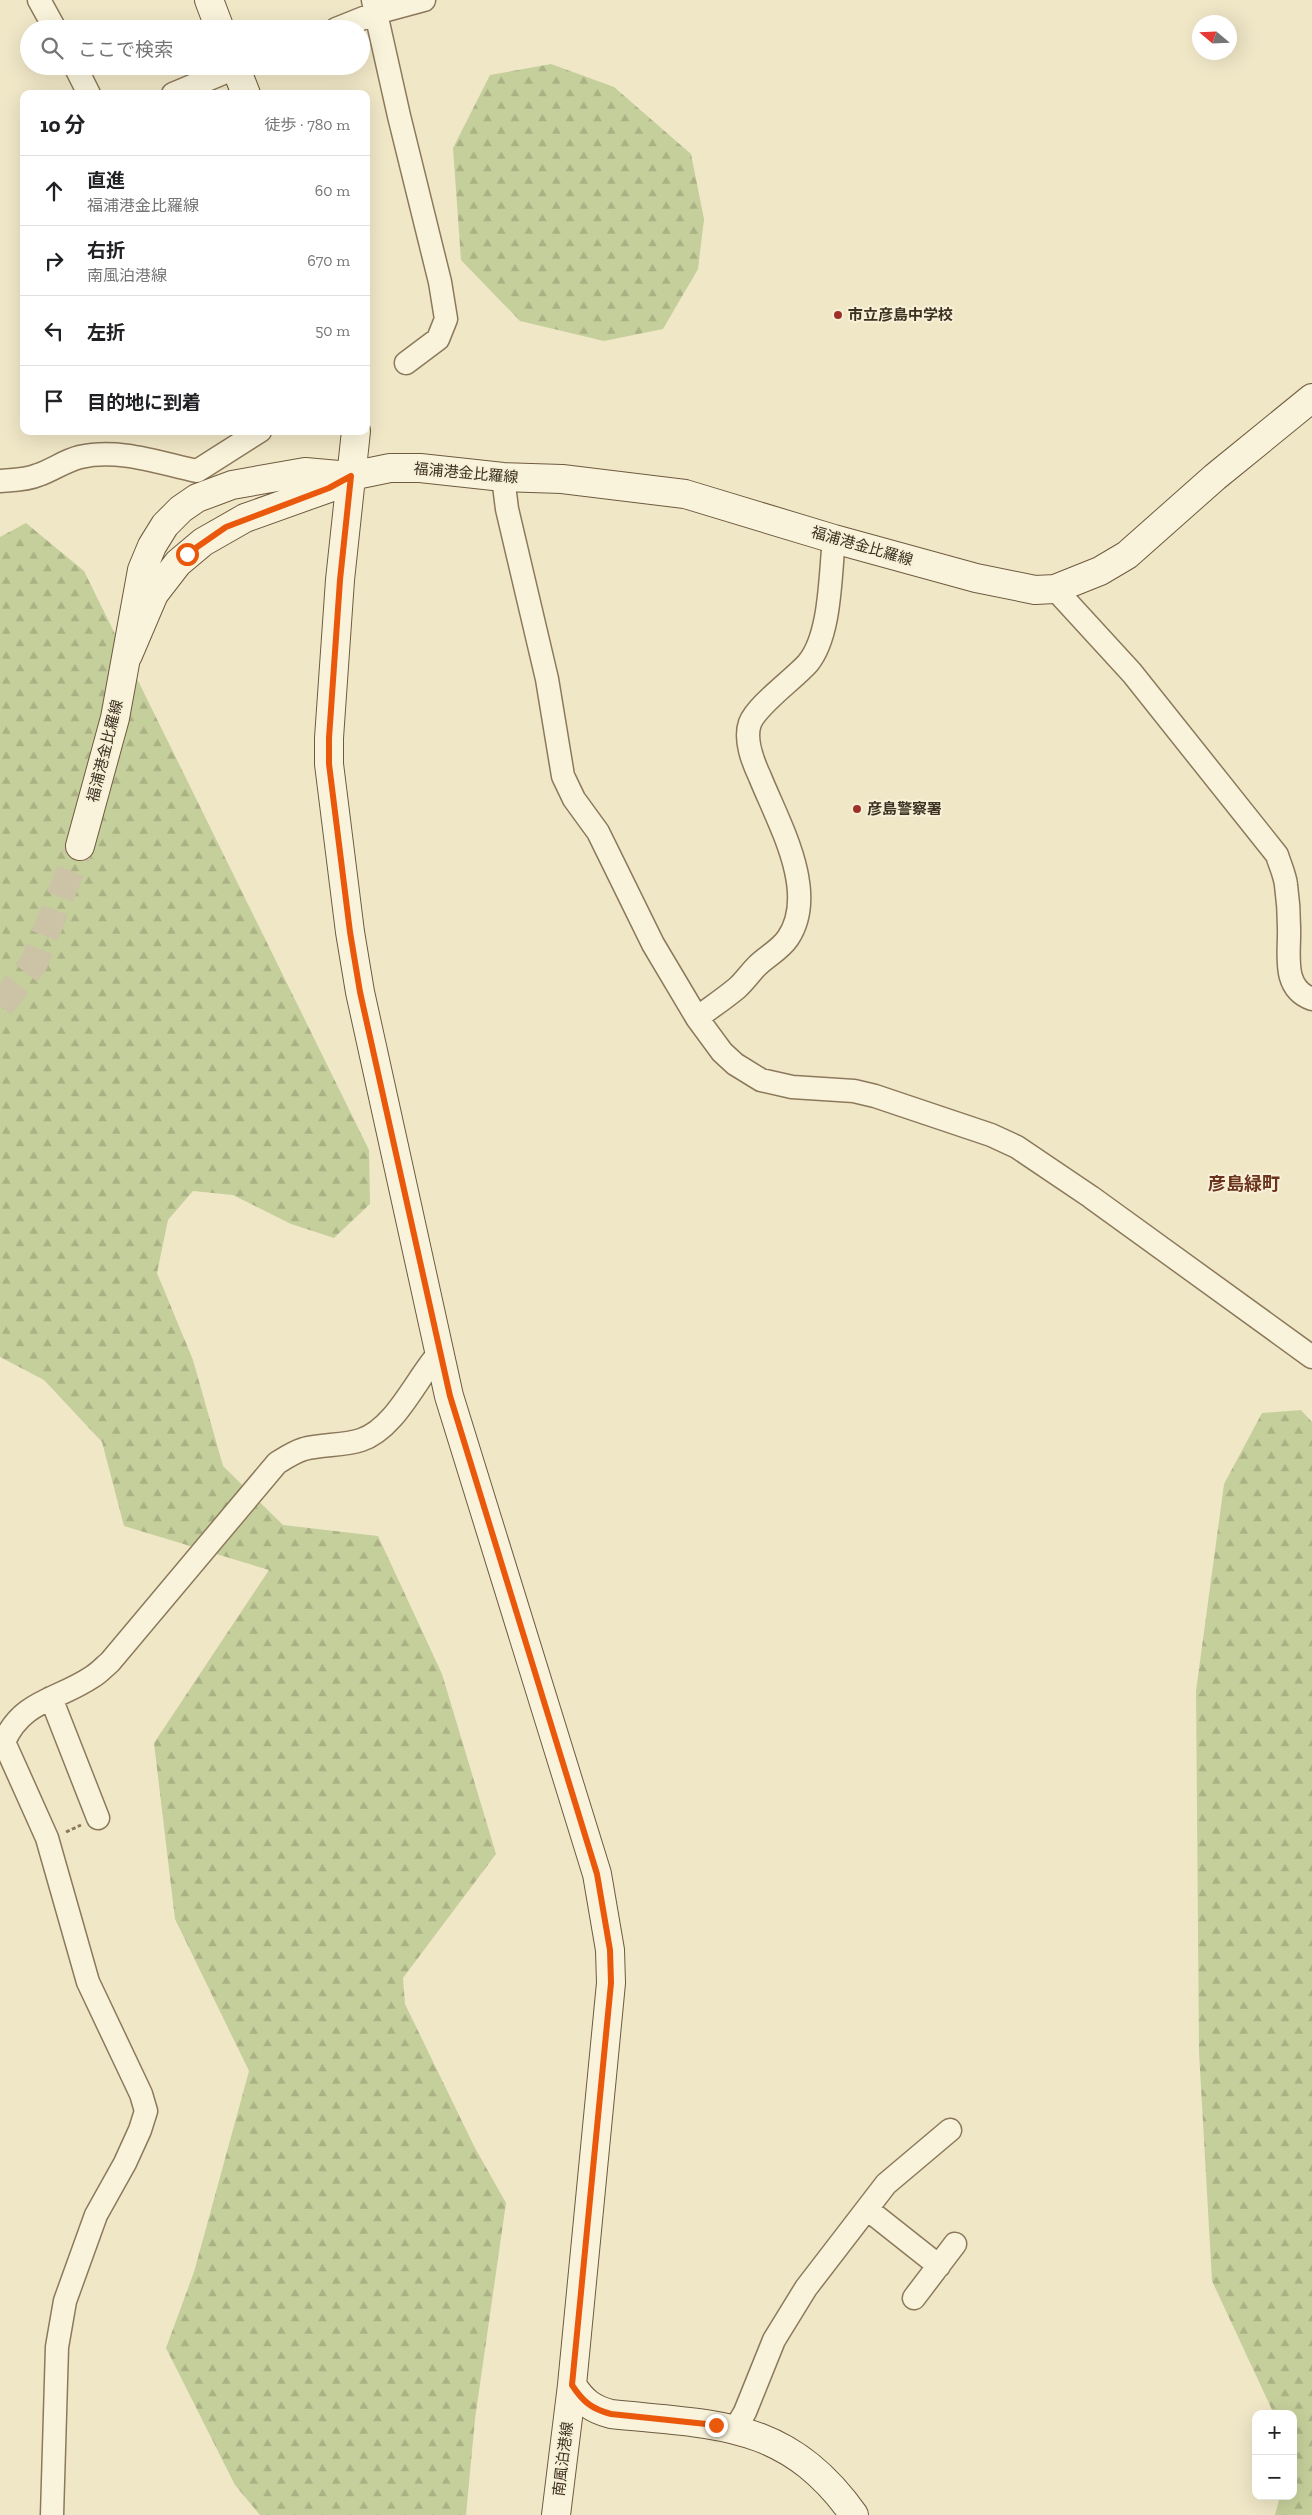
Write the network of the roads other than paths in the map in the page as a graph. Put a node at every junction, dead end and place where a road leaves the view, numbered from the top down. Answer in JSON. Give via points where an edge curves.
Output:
{"nodes":[{"id":1,"x":39,"y":0,"type":"edge"},
{"id":2,"x":209,"y":0,"type":"edge"},
{"id":3,"x":424,"y":0,"type":"edge"},
{"id":4,"x":375,"y":6,"type":"edge"},
{"id":5,"x":50,"y":20,"type":"edge"},
{"id":6,"x":217,"y":20,"type":"edge"},
{"id":7,"x":351,"y":20,"type":"edge"},
{"id":8,"x":80,"y":75,"type":"edge"},
{"id":9,"x":218,"y":75,"type":"edge"},
{"id":10,"x":240,"y":75,"type":"edge"},
{"id":11,"x":88,"y":90,"type":"edge"},
{"id":12,"x":182,"y":90,"type":"edge"},
{"id":13,"x":245,"y":90,"type":"edge"},
{"id":14,"x":406,"y":363,"type":"dead end"},
{"id":15,"x":1312,"y":398,"type":"edge"},
{"id":16,"x":254,"y":435,"type":"edge"},
{"id":17,"x":356,"y":435,"type":"edge"},
{"id":18,"x":351,"y":476,"type":"junction"},
{"id":19,"x":503,"y":477,"type":"junction"},
{"id":20,"x":0,"y":481,"type":"edge"},
{"id":21,"x":834,"y":539,"type":"junction"},
{"id":22,"x":1055,"y":589,"type":"junction"},
{"id":23,"x":128,"y":655,"type":"junction"},
{"id":24,"x":80,"y":846,"type":"tunnel mouth"},
{"id":25,"x":1312,"y":998,"type":"edge"},
{"id":26,"x":697,"y":1018,"type":"junction"},
{"id":27,"x":439,"y":1353,"type":"junction"},
{"id":28,"x":1312,"y":1357,"type":"edge"},
{"id":29,"x":51,"y":1698,"type":"junction"},
{"id":30,"x":98,"y":1818,"type":"road end"},
{"id":31,"x":950,"y":2130,"type":"dead end"},
{"id":32,"x":867,"y":2209,"type":"junction"},
{"id":33,"x":956,"y":2244,"type":"dead end"},
{"id":34,"x":939,"y":2266,"type":"junction"},
{"id":35,"x":914,"y":2298,"type":"dead end"},
{"id":36,"x":572,"y":2385,"type":"junction"},
{"id":37,"x":735,"y":2429,"type":"junction"},
{"id":38,"x":52,"y":2515,"type":"edge"},
{"id":39,"x":556,"y":2515,"type":"edge"},
{"id":40,"x":854,"y":2515,"type":"edge"}],
"edges":[{"from":1,"to":5,"type":"street"},
{"from":2,"to":6,"type":"main road"},
{"from":3,"to":4,"type":"street"},
{"from":4,"to":7,"type":"street"},
{"from":4,"to":14,"type":"street","via":[[446,319],[438,339]]},
{"from":8,"to":11,"type":"street"},
{"from":9,"to":12,"type":"street"},
{"from":10,"to":13,"type":"main road"},
{"from":15,"to":22,"type":"main road","name":"福浦港金比羅線","via":[[1215,477],[1127,555],[1100,571]]},
{"from":16,"to":20,"type":"street","via":[[197,471],[131,456],[106,455],[60,463],[38,476]]},
{"from":17,"to":18,"type":"main road","name":"南風泊港線"},
{"from":18,"to":19,"type":"main road","name":"福浦港金比羅線","via":[[390,468],[420,468]]},
{"from":18,"to":23,"type":"main road","name":"福浦港金比羅線","via":[[329,488],[238,521],[187,554],[154,594]]},
{"from":18,"to":23,"type":"main road","name":"福浦港金比羅線","via":[[305,472],[279,475],[213,490],[181,509],[165,525],[142,570]]},
{"from":18,"to":27,"type":"main road","name":"南風泊港線","via":[[340,580],[329,764],[360,992]]},
{"from":19,"to":21,"type":"main road","name":"福浦港金比羅線","via":[[562,479],[686,494]]},
{"from":19,"to":26,"type":"street","via":[[507,509],[547,679],[563,776],[574,799],[598,832],[653,944]]},
{"from":21,"to":22,"type":"main road","name":"福浦港金比羅線","via":[[1006,585],[1035,590]]},
{"from":21,"to":26,"type":"street","via":[[824,628],[818,648],[750,723],[750,750],[797,874],[798,907],[794,923],[780,947],[738,987]]},
{"from":22,"to":25,"type":"street","via":[[1132,673],[1277,855],[1286,883],[1290,928],[1288,967],[1303,996]]},
{"from":23,"to":24,"type":"main road","name":"福浦港金比羅線","via":[[115,718]]},
{"from":26,"to":28,"type":"street","via":[[722,1052],[761,1080],[792,1087],[854,1091],[875,1096],[1017,1147]]},
{"from":27,"to":29,"type":"street","via":[[424,1369],[385,1426],[375,1433],[362,1440],[305,1449],[277,1462],[110,1662],[93,1677]]},
{"from":27,"to":36,"type":"main road","name":"南風泊港線","via":[[474,1478],[597,1874],[610,1950],[611,1983]]},
{"from":29,"to":30,"type":"street"},
{"from":29,"to":38,"type":"street","via":[[27,1710],[15,1722],[4,1742],[47,1840],[88,1982],[146,2111],[125,2164],[96,2215],[65,2301],[57,2347]]},
{"from":31,"to":32,"type":"street","via":[[886,2184]]},
{"from":32,"to":34,"type":"street"},
{"from":32,"to":37,"type":"street","via":[[806,2288],[770,2347]]},
{"from":33,"to":34,"type":"street"},
{"from":34,"to":35,"type":"street"},
{"from":36,"to":37,"type":"main road","via":[[583,2402],[596,2410]]},
{"from":36,"to":39,"type":"main road","name":"南風泊港線"},
{"from":37,"to":40,"type":"main road","via":[[774,2442],[799,2457]]}]}
